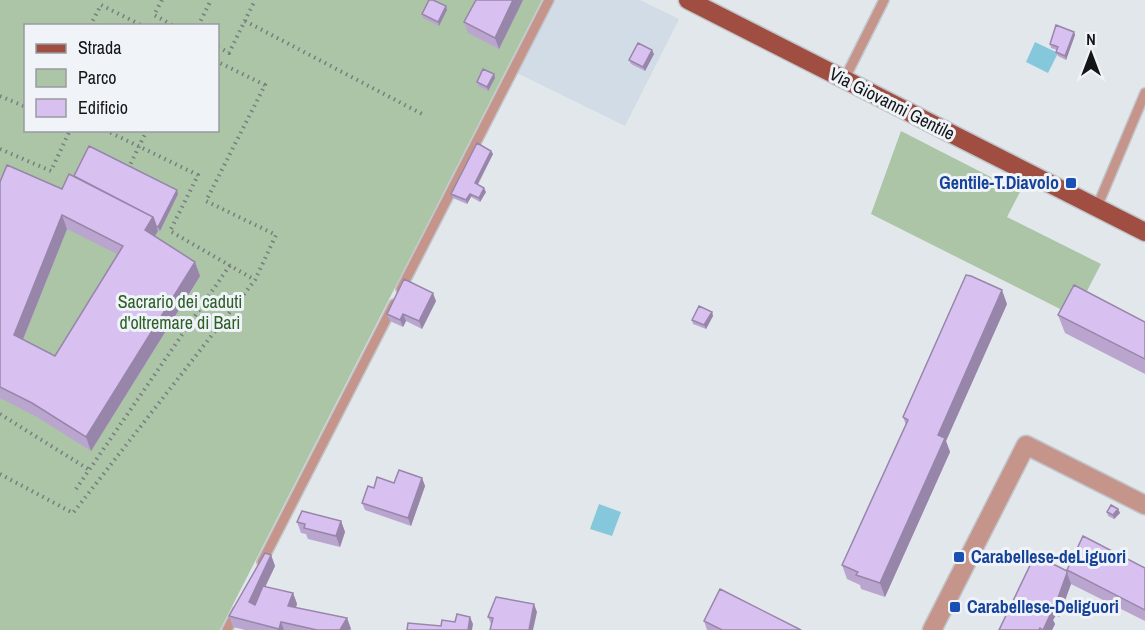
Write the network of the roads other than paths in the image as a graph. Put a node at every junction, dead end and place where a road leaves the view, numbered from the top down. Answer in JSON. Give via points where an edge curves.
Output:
{"nodes":[{"id":1,"x":549,"y":0,"type":"edge"},
{"id":2,"x":688,"y":0,"type":"edge"},
{"id":3,"x":884,"y":0,"type":"edge"},
{"id":4,"x":844,"y":80,"type":"junction"},
{"id":5,"x":1145,"y":93,"type":"edge"},
{"id":6,"x":1097,"y":207,"type":"junction"},
{"id":7,"x":1145,"y":232,"type":"edge"},
{"id":8,"x":1145,"y":505,"type":"edge"},
{"id":9,"x":255,"y":577,"type":"edge"},
{"id":10,"x":244,"y":598,"type":"edge"},
{"id":11,"x":227,"y":630,"type":"edge"},
{"id":12,"x":932,"y":630,"type":"edge"}],
"edges":[{"from":1,"to":9,"type":"lane"},
{"from":2,"to":4,"type":"main road","name":"Via Giovanni Gentile"},
{"from":3,"to":4,"type":"lane"},
{"from":4,"to":6,"type":"main road","name":"Via Giovanni Gentile"},
{"from":5,"to":6,"type":"lane"},
{"from":6,"to":7,"type":"main road","name":"Via Giovanni Gentile"},
{"from":8,"to":12,"type":"street","via":[[1026,445]]},
{"from":10,"to":11,"type":"lane"}]}
